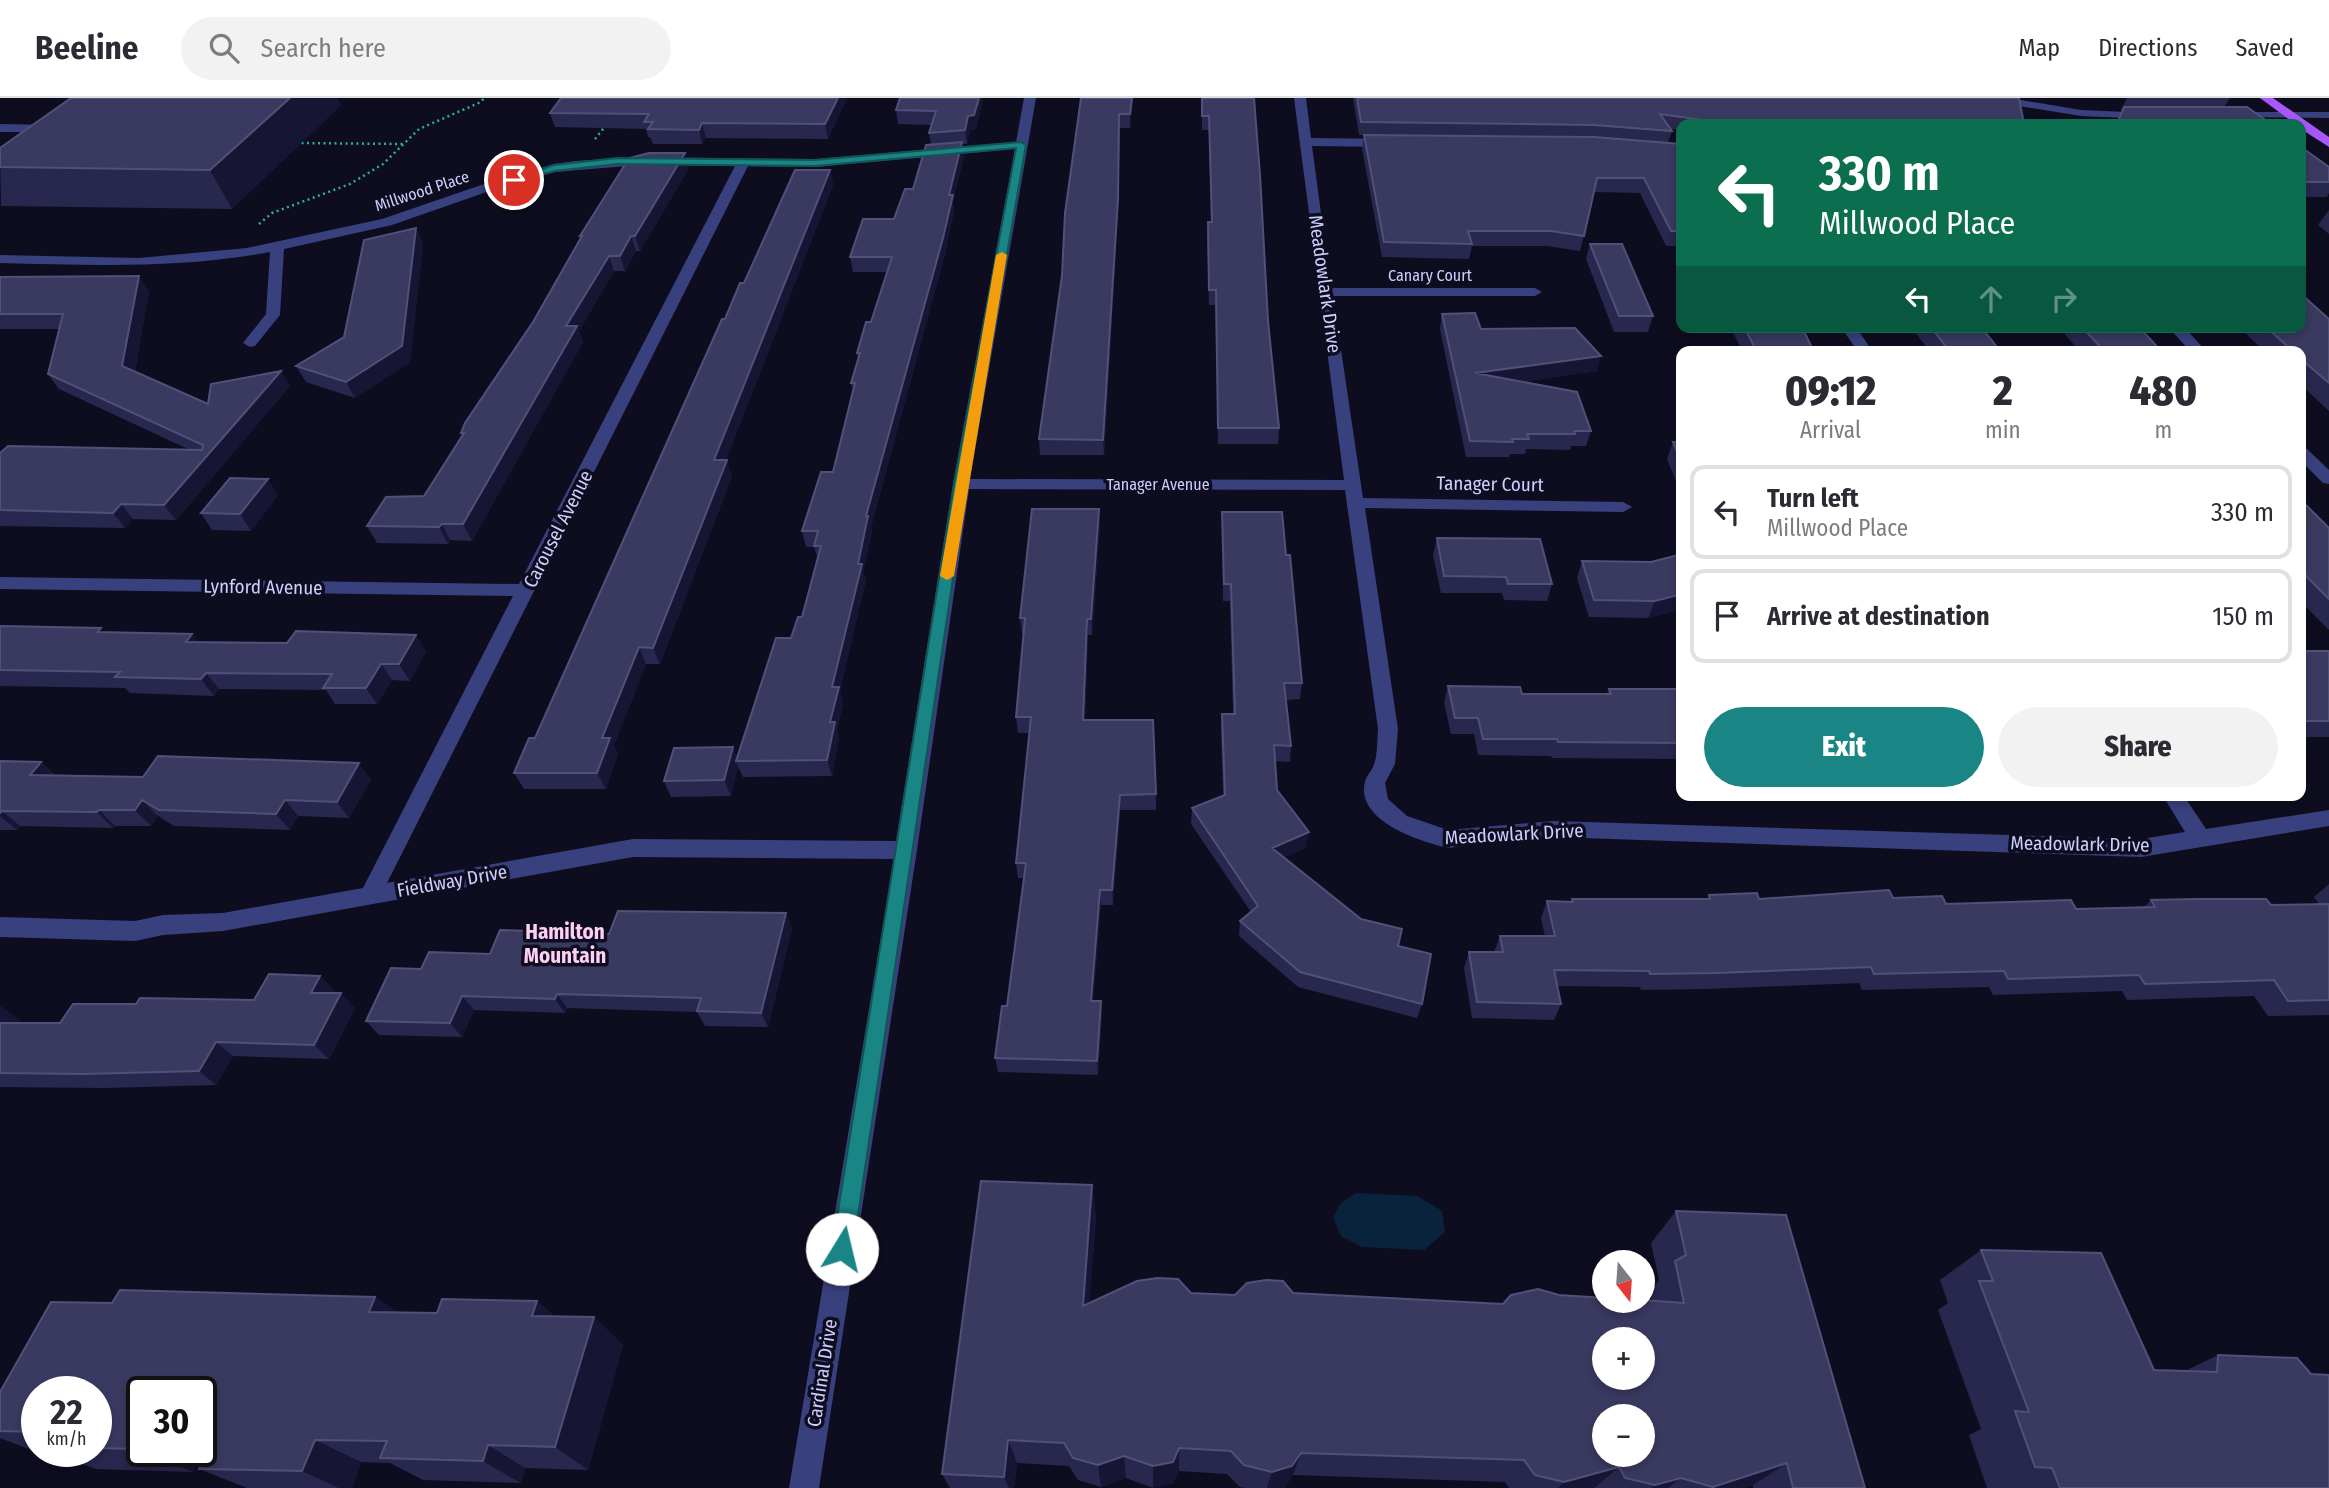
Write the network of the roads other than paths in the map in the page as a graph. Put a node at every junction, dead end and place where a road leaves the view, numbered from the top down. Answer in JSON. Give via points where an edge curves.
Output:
{"nodes":[{"id":1,"x":1030,"y":98,"type":"edge"},
{"id":2,"x":1300,"y":98,"type":"edge"},
{"id":3,"x":1988,"y":98,"type":"edge"},
{"id":4,"x":2266,"y":98,"type":"edge"},
{"id":5,"x":2056,"y":109,"type":"junction"},
{"id":6,"x":2289,"y":114,"type":"junction"},
{"id":7,"x":2166,"y":115,"type":"edge"},
{"id":8,"x":2220,"y":115,"type":"edge"},
{"id":9,"x":2329,"y":115,"type":"edge"},
{"id":10,"x":2059,"y":119,"type":"edge"},
{"id":11,"x":2296,"y":119,"type":"edge"},
{"id":12,"x":2306,"y":126,"type":"edge"},
{"id":13,"x":0,"y":128,"type":"edge"},
{"id":14,"x":1305,"y":142,"type":"junction"},
{"id":15,"x":38,"y":143,"type":"edge"},
{"id":16,"x":1399,"y":143,"type":"edge"},
{"id":17,"x":2329,"y":143,"type":"edge"},
{"id":18,"x":1021,"y":145,"type":"junction"},
{"id":19,"x":744,"y":161,"type":"junction"},
{"id":20,"x":277,"y":246,"type":"junction"},
{"id":21,"x":0,"y":259,"type":"edge"},
{"id":22,"x":1325,"y":292,"type":"junction"},
{"id":23,"x":1535,"y":292,"type":"dead end"},
{"id":24,"x":2181,"y":333,"type":"edge"},
{"id":25,"x":250,"y":343,"type":"dead end"},
{"id":26,"x":2194,"y":346,"type":"edge"},
{"id":27,"x":2306,"y":457,"type":"edge"},
{"id":28,"x":2329,"y":479,"type":"edge"},
{"id":29,"x":961,"y":484,"type":"junction"},
{"id":30,"x":1355,"y":494,"type":"junction"},
{"id":31,"x":1623,"y":507,"type":"dead end"},
{"id":32,"x":0,"y":583,"type":"edge"},
{"id":33,"x":527,"y":590,"type":"junction"},
{"id":34,"x":2176,"y":801,"type":"edge"},
{"id":35,"x":2329,"y":818,"type":"edge"},
{"id":36,"x":2200,"y":838,"type":"junction"},
{"id":37,"x":906,"y":850,"type":"junction"},
{"id":38,"x":370,"y":895,"type":"junction"},
{"id":39,"x":0,"y":927,"type":"edge"},
{"id":40,"x":804,"y":1488,"type":"edge"}],
"edges":[{"from":1,"to":18,"type":"street","name":"Cardinal Drive"},
{"from":2,"to":14,"type":"street","name":"Meadowlark Drive"},
{"from":3,"to":5,"type":"street"},
{"from":4,"to":6,"type":"main road"},
{"from":5,"to":7,"type":"street","via":[[2112,116]]},
{"from":5,"to":10,"type":"street"},
{"from":6,"to":8,"type":"street"},
{"from":6,"to":9,"type":"street"},
{"from":6,"to":11,"type":"main road"},
{"from":12,"to":17,"type":"main road"},
{"from":13,"to":15,"type":"street","via":[[51,129],[53,133]]},
{"from":14,"to":16,"type":"street"},
{"from":14,"to":22,"type":"street","name":"Meadowlark Drive"},
{"from":18,"to":19,"type":"street","name":"Millwood Place","via":[[853,161]]},
{"from":18,"to":29,"type":"street","name":"Cardinal Drive"},
{"from":19,"to":20,"type":"street","name":"Millwood Place","via":[[628,161],[554,168],[387,222]]},
{"from":19,"to":33,"type":"street","name":"Carousel Avenue"},
{"from":20,"to":21,"type":"street","name":"Millwood Place","via":[[139,261]]},
{"from":20,"to":25,"type":"street","via":[[273,315]]},
{"from":22,"to":23,"type":"street","name":"Canary Court"},
{"from":22,"to":30,"type":"street","name":"Meadowlark Drive"},
{"from":24,"to":26,"type":"street"},
{"from":27,"to":28,"type":"street"},
{"from":29,"to":30,"type":"street","name":"Tanager Avenue"},
{"from":29,"to":37,"type":"street","name":"Cardinal Drive"},
{"from":30,"to":31,"type":"street","name":"Tanager Court"},
{"from":30,"to":36,"type":"street","name":"Meadowlark Drive","via":[[1388,729],[1376,796],[1403,824],[1434,837],[1553,829],[2141,848]]},
{"from":32,"to":33,"type":"street","name":"Lynford Avenue"},
{"from":33,"to":38,"type":"street","name":"Carousel Avenue"},
{"from":34,"to":36,"type":"street"},
{"from":35,"to":36,"type":"street","name":"Meadowlark Drive"},
{"from":37,"to":38,"type":"street","name":"Fieldway Drive","via":[[634,848]]},
{"from":37,"to":40,"type":"street","name":"Cardinal Drive"},
{"from":38,"to":39,"type":"street","name":"Fieldway Drive","via":[[223,922],[135,931]]}]}
